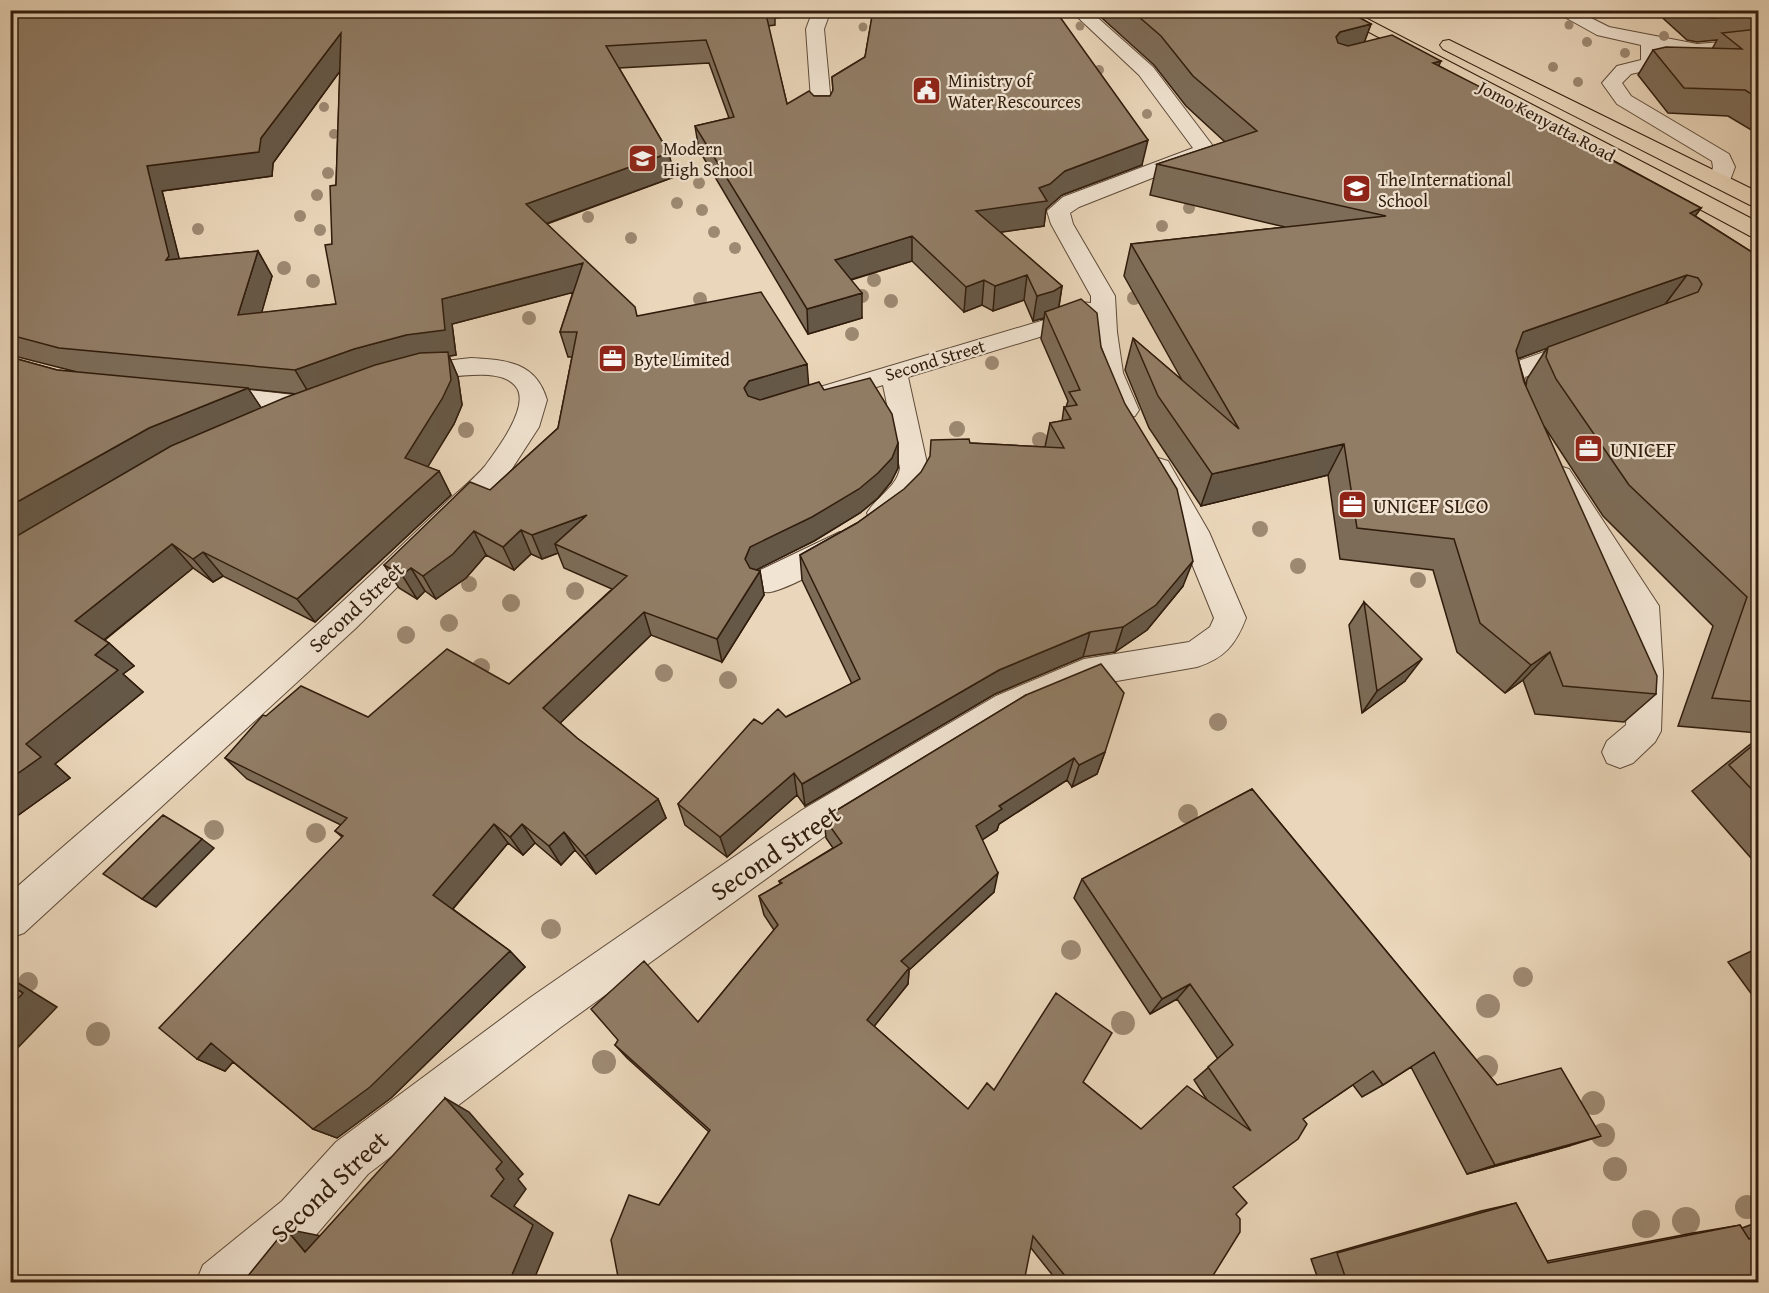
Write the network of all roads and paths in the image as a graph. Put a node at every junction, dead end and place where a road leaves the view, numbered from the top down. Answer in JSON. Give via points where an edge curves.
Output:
{"nodes":[{"id":1,"x":822,"y":10,"type":"edge"},
{"id":2,"x":1078,"y":10,"type":"edge"},
{"id":3,"x":1335,"y":10,"type":"edge"},
{"id":4,"x":1560,"y":10,"type":"edge"},
{"id":5,"x":1430,"y":36,"type":"dead end"},
{"id":6,"x":1650,"y":42,"type":"junction"},
{"id":7,"x":1758,"y":44,"type":"edge"},
{"id":8,"x":1409,"y":49,"type":"junction"},
{"id":9,"x":1389,"y":55,"type":"edge"},
{"id":10,"x":822,"y":114,"type":"edge"},
{"id":11,"x":1720,"y":181,"type":"junction"},
{"id":12,"x":1758,"y":200,"type":"edge"},
{"id":13,"x":1758,"y":231,"type":"edge"},
{"id":14,"x":1103,"y":296,"type":"junction"},
{"id":15,"x":1608,"y":337,"type":"edge"},
{"id":16,"x":894,"y":373,"type":"junction"},
{"id":17,"x":381,"y":382,"type":"edge"},
{"id":18,"x":184,"y":392,"type":"edge"},
{"id":19,"x":339,"y":396,"type":"edge"},
{"id":20,"x":807,"y":400,"type":"edge"},
{"id":21,"x":312,"y":406,"type":"junction"},
{"id":22,"x":263,"y":425,"type":"edge"},
{"id":23,"x":767,"y":581,"type":"dead end"},
{"id":24,"x":1620,"y":752,"type":"dead end"},
{"id":25,"x":10,"y":920,"type":"edge"},
{"id":26,"x":220,"y":1282,"type":"edge"}],
"edges":[{"from":1,"to":10,"type":"street","via":[[815,30]]},
{"from":2,"to":14,"type":"street","via":[[1146,71],[1206,150],[1071,202],[1058,211]]},
{"from":3,"to":8,"type":"main road","name":"Jomo Kenyatta Road"},
{"from":4,"to":6,"type":"street","via":[[1603,31]]},
{"from":5,"to":11,"type":"main road","name":"Jomo Kenyatta Road"},
{"from":6,"to":7,"type":"street","via":[[1697,50]]},
{"from":6,"to":11,"type":"street","via":[[1651,64],[1624,70],[1612,83],[1624,100],[1722,158],[1725,167]]},
{"from":8,"to":9,"type":"street"},
{"from":8,"to":13,"type":"main road","name":"Jomo Kenyatta Road"},
{"from":11,"to":12,"type":"main road","name":"Jomo Kenyatta Road"},
{"from":14,"to":16,"type":"street","name":"Second Street","via":[[1060,323]]},
{"from":14,"to":26,"type":"street","name":"Second Street","via":[[1110,373],[1140,439],[1194,532],[1230,618],[1223,635],[1197,654],[1084,674],[1008,706],[815,822],[546,1012],[352,1158],[299,1218]]},
{"from":15,"to":24,"type":"street","via":[[1513,372],[1510,389],[1519,413],[1644,606],[1644,731]]},
{"from":16,"to":20,"type":"street","name":"Second Street"},
{"from":16,"to":23,"type":"street","via":[[914,468],[912,483],[890,507],[828,552]]},
{"from":17,"to":25,"type":"street","name":"Second Street","via":[[432,368],[492,369],[518,375],[527,383],[534,400],[525,427],[494,474],[345,619]]},
{"from":18,"to":21,"type":"street"},
{"from":19,"to":21,"type":"street"},
{"from":21,"to":22,"type":"street"}]}
